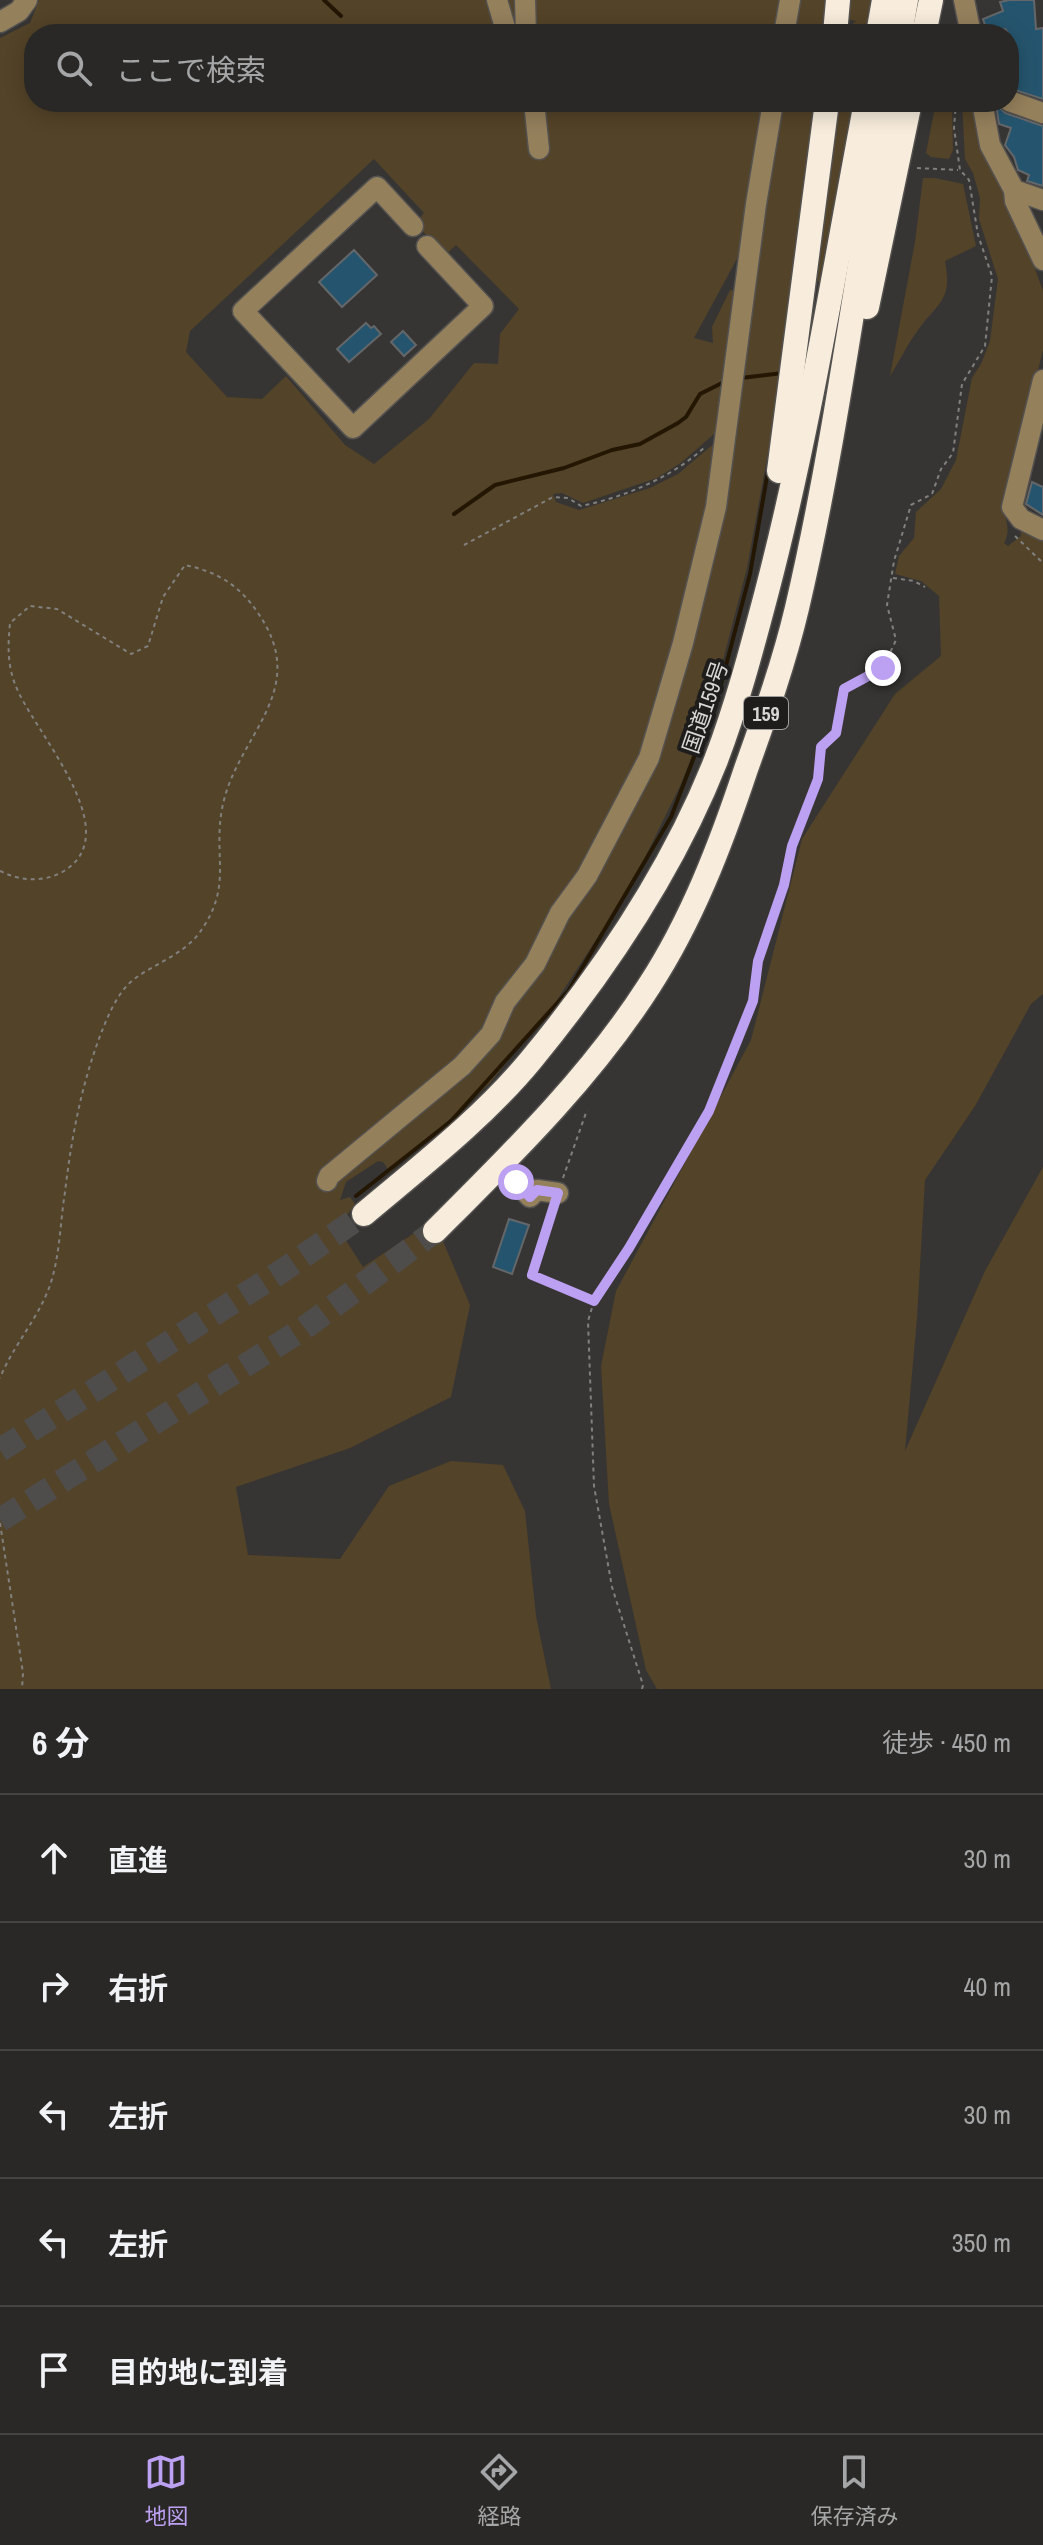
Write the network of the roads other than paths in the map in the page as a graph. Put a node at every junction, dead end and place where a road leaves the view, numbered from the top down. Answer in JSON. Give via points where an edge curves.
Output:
{"nodes":[{"id":1,"x":27,"y":0,"type":"edge"},
{"id":2,"x":497,"y":0,"type":"edge"},
{"id":3,"x":525,"y":0,"type":"edge"},
{"id":4,"x":790,"y":0,"type":"edge"},
{"id":5,"x":838,"y":0,"type":"edge"},
{"id":6,"x":884,"y":0,"type":"edge"},
{"id":7,"x":906,"y":0,"type":"edge"},
{"id":8,"x":931,"y":0,"type":"edge"},
{"id":9,"x":964,"y":0,"type":"edge"},
{"id":10,"x":0,"y":22,"type":"edge"},
{"id":11,"x":504,"y":24,"type":"edge"},
{"id":12,"x":526,"y":24,"type":"edge"},
{"id":13,"x":786,"y":24,"type":"edge"},
{"id":14,"x":836,"y":24,"type":"edge"},
{"id":15,"x":880,"y":24,"type":"edge"},
{"id":16,"x":902,"y":24,"type":"edge"},
{"id":17,"x":926,"y":24,"type":"edge"},
{"id":18,"x":969,"y":24,"type":"edge"},
{"id":19,"x":1019,"y":105,"type":"edge"},
{"id":20,"x":533,"y":112,"type":"edge"},
{"id":21,"x":771,"y":112,"type":"edge"},
{"id":22,"x":826,"y":112,"type":"edge"},
{"id":23,"x":864,"y":112,"type":"edge"},
{"id":24,"x":885,"y":112,"type":"edge"},
{"id":25,"x":908,"y":112,"type":"edge"},
{"id":26,"x":984,"y":112,"type":"edge"},
{"id":27,"x":1043,"y":113,"type":"edge"},
{"id":28,"x":539,"y":149,"type":"dead end"},
{"id":29,"x":1014,"y":190,"type":"junction"},
{"id":30,"x":1043,"y":200,"type":"edge"},
{"id":31,"x":413,"y":226,"type":"dead end"},
{"id":32,"x":427,"y":246,"type":"dead end"},
{"id":33,"x":1043,"y":260,"type":"edge"},
{"id":34,"x":1043,"y":380,"type":"edge"},
{"id":35,"x":1036,"y":432,"type":"edge"},
{"id":36,"x":1043,"y":530,"type":"edge"},
{"id":37,"x":809,"y":553,"type":"junction"},
{"id":38,"x":742,"y":686,"type":"junction"},
{"id":39,"x":327,"y":1181,"type":"dead end"},
{"id":40,"x":516,"y":1182,"type":"dead end"},
{"id":41,"x":558,"y":1193,"type":"road end"},
{"id":42,"x":364,"y":1214,"type":"tunnel mouth"},
{"id":43,"x":435,"y":1231,"type":"tunnel mouth"}],
"edges":[{"from":1,"to":10,"type":"street"},
{"from":2,"to":11,"type":"street"},
{"from":3,"to":12,"type":"street"},
{"from":4,"to":13,"type":"street"},
{"from":5,"to":14,"type":"highway"},
{"from":6,"to":15,"type":"highway"},
{"from":7,"to":16,"type":"highway"},
{"from":8,"to":17,"type":"highway"},
{"from":9,"to":18,"type":"street"},
{"from":19,"to":27,"type":"street"},
{"from":20,"to":28,"type":"street"},
{"from":21,"to":39,"type":"street","via":[[716,507],[649,758],[594,863],[486,1041]]},
{"from":22,"to":38,"type":"highway","number":"159","via":[[789,406]]},
{"from":23,"to":38,"type":"highway","name":"国道159号","number":"159","via":[[781,535]]},
{"from":24,"to":37,"type":"highway","number":"159"},
{"from":25,"to":37,"type":"highway","number":"159","via":[[845,415]]},
{"from":26,"to":29,"type":"street","via":[[990,145]]},
{"from":29,"to":30,"type":"street"},
{"from":29,"to":33,"type":"street"},
{"from":31,"to":32,"type":"street","via":[[377,187],[243,311],[353,428],[483,306]]},
{"from":34,"to":35,"type":"street"},
{"from":35,"to":36,"type":"street","via":[[1012,507],[1021,519]]},
{"from":37,"to":43,"type":"highway","number":"159","via":[[775,685],[729,819],[693,904],[650,985],[599,1058],[537,1129]]},
{"from":38,"to":42,"type":"highway","name":"国道159号","number":"159","via":[[692,814],[616,947],[529,1062],[454,1137]]},
{"from":40,"to":41,"type":"street","via":[[530,1197],[537,1190]]}]}
